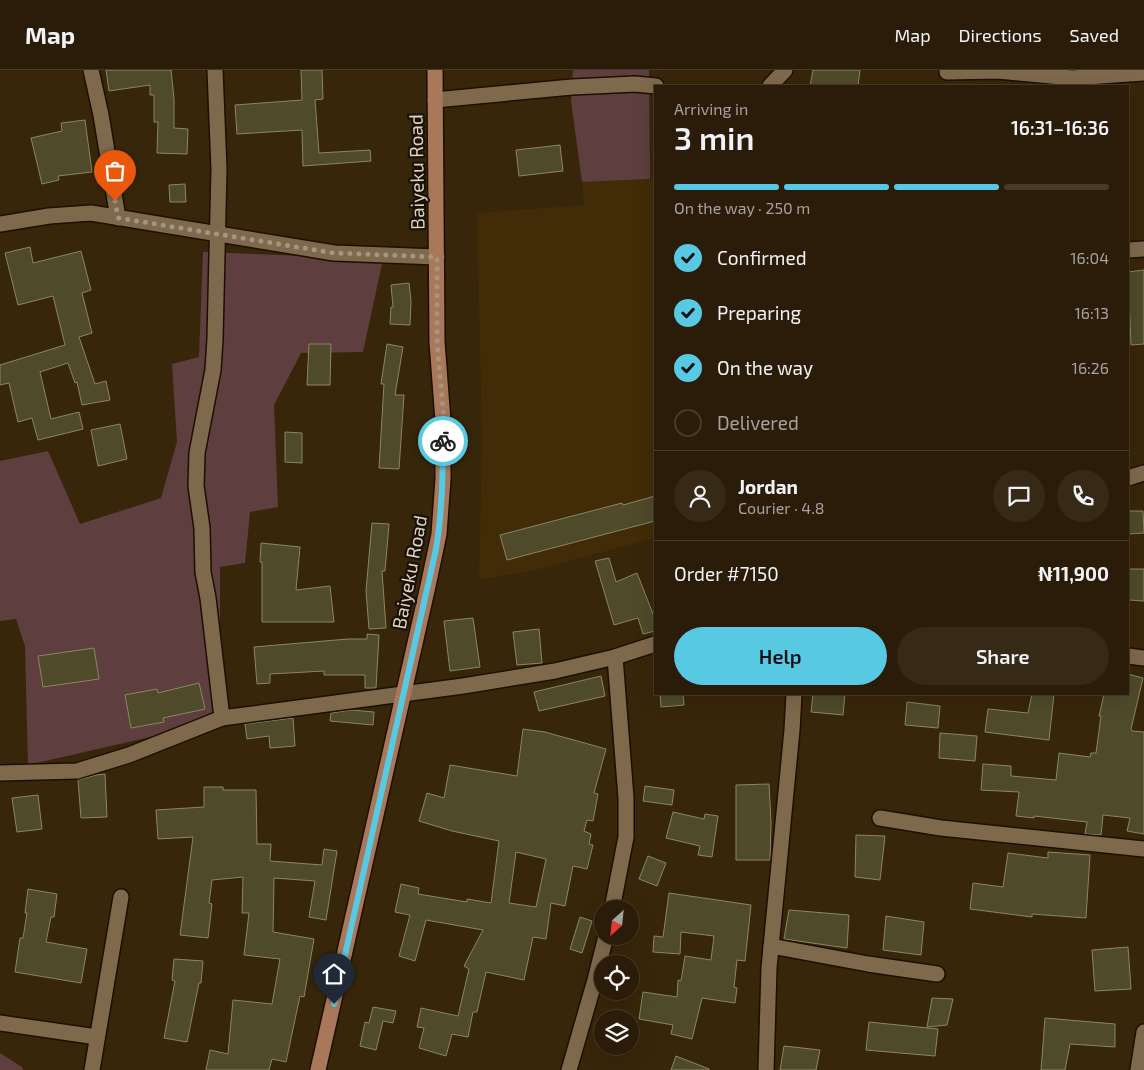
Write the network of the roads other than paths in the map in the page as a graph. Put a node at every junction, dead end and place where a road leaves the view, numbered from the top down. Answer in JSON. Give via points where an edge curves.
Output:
{"nodes":[{"id":1,"x":91,"y":70,"type":"edge"},
{"id":2,"x":215,"y":70,"type":"edge"},
{"id":3,"x":435,"y":70,"type":"edge"},
{"id":4,"x":785,"y":70,"type":"edge"},
{"id":5,"x":1144,"y":73,"type":"edge"},
{"id":6,"x":948,"y":76,"type":"edge"},
{"id":7,"x":771,"y":85,"type":"edge"},
{"id":8,"x":654,"y":86,"type":"edge"},
{"id":9,"x":435,"y":100,"type":"junction"},
{"id":10,"x":118,"y":218,"type":"junction"},
{"id":11,"x":0,"y":224,"type":"edge"},
{"id":12,"x":218,"y":235,"type":"junction"},
{"id":13,"x":1144,"y":249,"type":"edge"},
{"id":14,"x":1129,"y":250,"type":"edge"},
{"id":15,"x":437,"y":257,"type":"junction"},
{"id":16,"x":1144,"y":473,"type":"edge"},
{"id":17,"x":1129,"y":478,"type":"edge"},
{"id":18,"x":654,"y":644,"type":"edge"},
{"id":19,"x":1129,"y":656,"type":"edge"},
{"id":20,"x":614,"y":657,"type":"junction"},
{"id":21,"x":1144,"y":658,"type":"edge"},
{"id":22,"x":404,"y":693,"type":"junction"},
{"id":23,"x":794,"y":695,"type":"edge"},
{"id":24,"x":222,"y":718,"type":"junction"},
{"id":25,"x":0,"y":773,"type":"edge"},
{"id":26,"x":880,"y":818,"type":"dead end"},
{"id":27,"x":1144,"y":849,"type":"edge"},
{"id":28,"x":122,"y":896,"type":"dead end"},
{"id":29,"x":614,"y":900,"type":"edge"},
{"id":30,"x":604,"y":945,"type":"edge"},
{"id":31,"x":771,"y":946,"type":"junction"},
{"id":32,"x":937,"y":974,"type":"dead end"},
{"id":33,"x":0,"y":1023,"type":"edge"},
{"id":34,"x":1144,"y":1032,"type":"edge"},
{"id":35,"x":97,"y":1037,"type":"junction"},
{"id":36,"x":92,"y":1070,"type":"edge"},
{"id":37,"x":318,"y":1070,"type":"edge"},
{"id":38,"x":569,"y":1070,"type":"edge"},
{"id":39,"x":766,"y":1070,"type":"edge"},
{"id":40,"x":1138,"y":1070,"type":"edge"}],
"edges":[{"from":1,"to":10,"type":"street"},
{"from":2,"to":12,"type":"street"},
{"from":3,"to":9,"type":"main road","name":"Baiyeku Road"},
{"from":4,"to":7,"type":"street"},
{"from":5,"to":6,"type":"street","via":[[1072,78],[998,71]]},
{"from":8,"to":9,"type":"street","via":[[581,87]]},
{"from":9,"to":15,"type":"main road","name":"Baiyeku Road"},
{"from":10,"to":11,"type":"street","via":[[90,213]]},
{"from":10,"to":12,"type":"street"},
{"from":12,"to":15,"type":"street","via":[[334,253]]},
{"from":12,"to":24,"type":"street","via":[[213,370],[197,453],[196,486],[202,528],[203,572]]},
{"from":13,"to":14,"type":"street"},
{"from":15,"to":22,"type":"main road","name":"Baiyeku Road","via":[[437,342],[444,421],[443,478],[438,534]]},
{"from":16,"to":17,"type":"street"},
{"from":18,"to":20,"type":"street"},
{"from":19,"to":21,"type":"street"},
{"from":20,"to":22,"type":"street","via":[[555,671]]},
{"from":20,"to":29,"type":"street","via":[[626,798],[626,837]]},
{"from":22,"to":24,"type":"street"},
{"from":22,"to":37,"type":"main road","name":"Baiyeku Road"},
{"from":23,"to":31,"type":"street"},
{"from":24,"to":25,"type":"street","via":[[129,755],[77,771]]},
{"from":26,"to":27,"type":"street","via":[[941,828]]},
{"from":28,"to":35,"type":"street"},
{"from":30,"to":38,"type":"street"},
{"from":31,"to":32,"type":"street"},
{"from":31,"to":39,"type":"street"},
{"from":33,"to":35,"type":"street"},
{"from":34,"to":40,"type":"street"},
{"from":35,"to":36,"type":"street"}]}
